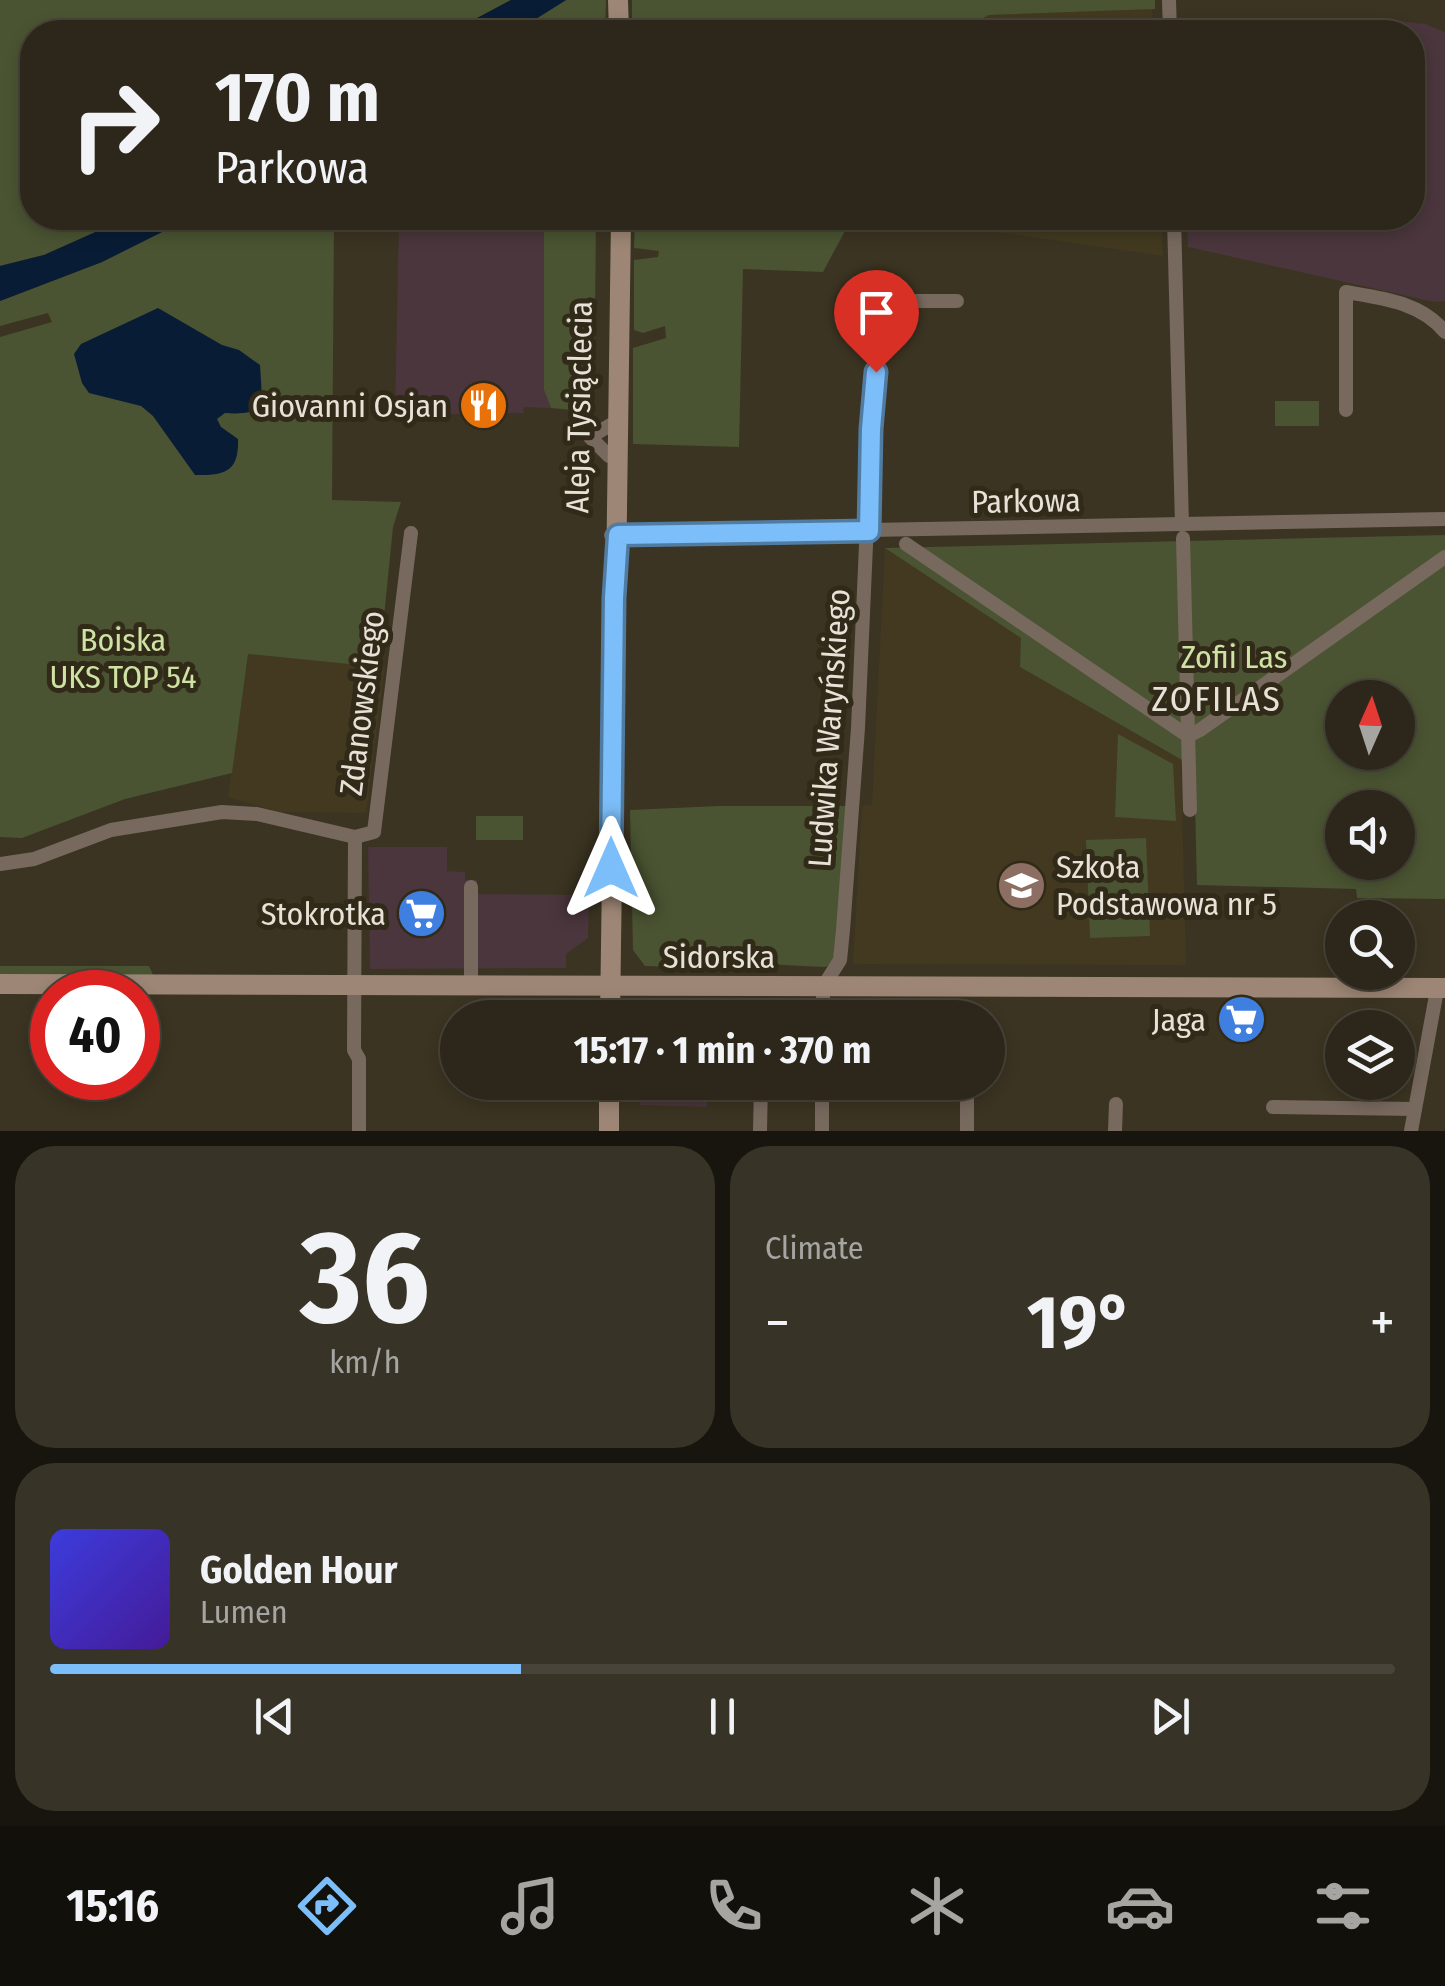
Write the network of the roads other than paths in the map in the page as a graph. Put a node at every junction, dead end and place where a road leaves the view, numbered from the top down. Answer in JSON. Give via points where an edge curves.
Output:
{"nodes":[{"id":1,"x":611,"y":230,"type":"edge"},
{"id":2,"x":620,"y":230,"type":"edge"},
{"id":3,"x":1174,"y":230,"type":"edge"},
{"id":4,"x":957,"y":301,"type":"dead end"},
{"id":5,"x":1445,"y":332,"type":"edge"},
{"id":6,"x":1346,"y":410,"type":"dead end"},
{"id":7,"x":606,"y":428,"type":"junction"},
{"id":8,"x":1445,"y":519,"type":"edge"},
{"id":9,"x":869,"y":531,"type":"junction"},
{"id":10,"x":1183,"y":532,"type":"junction"},
{"id":11,"x":411,"y":534,"type":"dead end"},
{"id":12,"x":613,"y":535,"type":"junction"},
{"id":13,"x":906,"y":544,"type":"dead end"},
{"id":14,"x":1445,"y":557,"type":"edge"},
{"id":15,"x":1188,"y":736,"type":"junction"},
{"id":16,"x":1190,"y":810,"type":"dead end"},
{"id":17,"x":355,"y":837,"type":"junction"},
{"id":18,"x":0,"y":864,"type":"edge"},
{"id":19,"x":471,"y":887,"type":"dead end"},
{"id":20,"x":0,"y":984,"type":"edge"},
{"id":21,"x":354,"y":984,"type":"junction"},
{"id":22,"x":470,"y":986,"type":"junction"},
{"id":23,"x":610,"y":986,"type":"junction"},
{"id":24,"x":823,"y":987,"type":"junction"},
{"id":25,"x":1442,"y":990,"type":"edge"},
{"id":26,"x":610,"y":1000,"type":"edge"},
{"id":27,"x":823,"y":1000,"type":"edge"},
{"id":28,"x":609,"y":1100,"type":"edge"},
{"id":29,"x":761,"y":1100,"type":"edge"},
{"id":30,"x":822,"y":1100,"type":"edge"},
{"id":31,"x":967,"y":1100,"type":"edge"},
{"id":32,"x":1116,"y":1104,"type":"dead end"},
{"id":33,"x":1273,"y":1106,"type":"dead end"},
{"id":34,"x":1415,"y":1110,"type":"junction"},
{"id":35,"x":359,"y":1131,"type":"edge"},
{"id":36,"x":609,"y":1131,"type":"edge"},
{"id":37,"x":760,"y":1131,"type":"edge"},
{"id":38,"x":822,"y":1131,"type":"edge"},
{"id":39,"x":967,"y":1131,"type":"edge"},
{"id":40,"x":1115,"y":1131,"type":"edge"},
{"id":41,"x":1411,"y":1131,"type":"edge"}],
"edges":[{"from":1,"to":7,"type":"street","name":"Aleja Tysiąclecia"},
{"from":2,"to":7,"type":"street","name":"Aleja Tysiąclecia"},
{"from":3,"to":10,"type":"street"},
{"from":4,"to":9,"type":"street","name":"Ludwika Waryńskiego","via":[[884,302],[872,407]]},
{"from":5,"to":6,"type":"street","via":[[1398,301],[1346,292]]},
{"from":7,"to":12,"type":"street","name":"Aleja Tysiąclecia"},
{"from":7,"to":12,"type":"street","name":"Aleja Tysiąclecia"},
{"from":8,"to":10,"type":"street","name":"Parkowa"},
{"from":9,"to":10,"type":"street","name":"Parkowa"},
{"from":9,"to":12,"type":"street","name":"Parkowa"},
{"from":9,"to":24,"type":"street","name":"Ludwika Waryńskiego","via":[[844,930],[840,960]]},
{"from":10,"to":15,"type":"street"},
{"from":11,"to":17,"type":"street","name":"Zdanowskiego","via":[[374,832]]},
{"from":12,"to":23,"type":"street","name":"Aleja Tysiąclecia"},
{"from":13,"to":15,"type":"street"},
{"from":14,"to":15,"type":"street"},
{"from":15,"to":16,"type":"street"},
{"from":17,"to":18,"type":"street","via":[[222,812],[111,830]]},
{"from":17,"to":21,"type":"street","name":"Zdanowskiego"},
{"from":19,"to":22,"type":"street"},
{"from":20,"to":21,"type":"street","name":"Sidorska"},
{"from":21,"to":22,"type":"street","name":"Sidorska"},
{"from":21,"to":35,"type":"street","name":"Zdanowskiego"},
{"from":22,"to":23,"type":"street","name":"Sidorska"},
{"from":23,"to":24,"type":"street","name":"Sidorska"},
{"from":23,"to":26,"type":"street","name":"Aleja Tysiąclecia"},
{"from":24,"to":25,"type":"street","name":"Sidorska"},
{"from":24,"to":27,"type":"street"},
{"from":25,"to":34,"type":"street"},
{"from":28,"to":36,"type":"street"},
{"from":29,"to":37,"type":"street"},
{"from":30,"to":38,"type":"street"},
{"from":31,"to":39,"type":"street"},
{"from":32,"to":40,"type":"street"},
{"from":33,"to":34,"type":"street"},
{"from":34,"to":41,"type":"street"}]}
